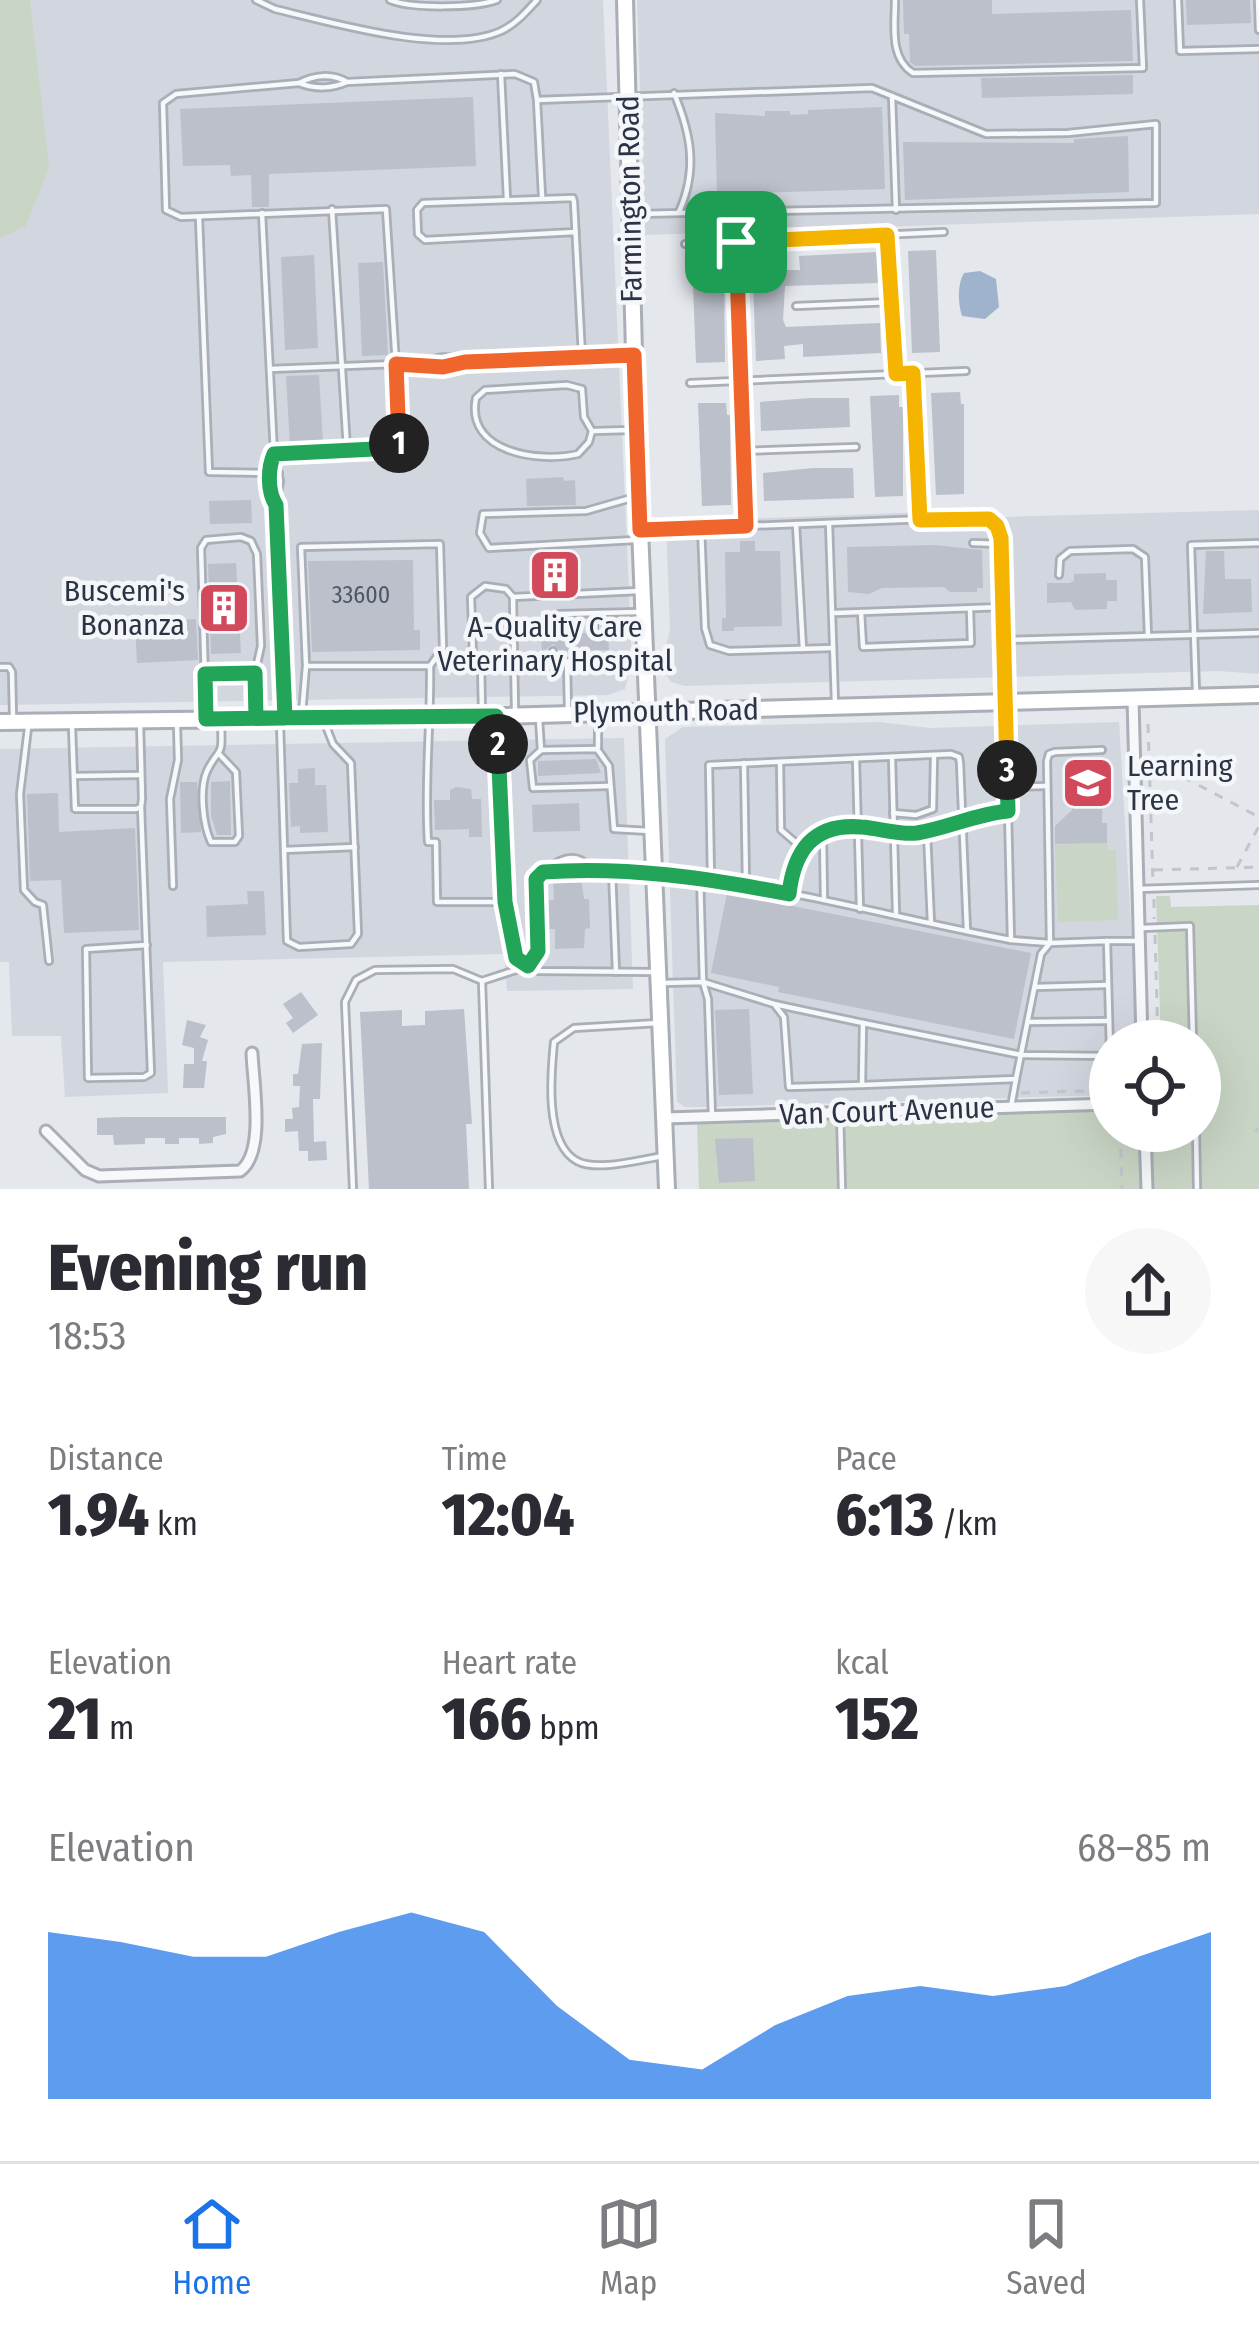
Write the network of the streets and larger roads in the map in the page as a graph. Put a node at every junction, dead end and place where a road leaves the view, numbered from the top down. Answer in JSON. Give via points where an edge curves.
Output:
{"nodes":[{"id":1,"x":625,"y":0,"type":"edge"},
{"id":2,"x":1259,"y":695,"type":"edge"},
{"id":3,"x":1132,"y":699,"type":"junction"},
{"id":4,"x":648,"y":712,"type":"junction"},
{"id":5,"x":14,"y":722,"type":"edge"},
{"id":6,"x":1142,"y":1020,"type":"edge"},
{"id":7,"x":252,"y":1053,"type":"dead end"},
{"id":8,"x":1089,"y":1105,"type":"edge"},
{"id":9,"x":665,"y":1118,"type":"junction"},
{"id":10,"x":46,"y":1131,"type":"dead end"},
{"id":11,"x":1146,"y":1152,"type":"edge"},
{"id":12,"x":99,"y":1176,"type":"junction"},
{"id":13,"x":99,"y":1189,"type":"edge"},
{"id":14,"x":667,"y":1189,"type":"edge"},
{"id":15,"x":1147,"y":1189,"type":"edge"}],
"edges":[{"from":1,"to":4,"type":"main road","name":"Farmington Road"},
{"from":2,"to":3,"type":"main road","name":"Plymouth Road"},
{"from":3,"to":4,"type":"main road","name":"Plymouth Road"},
{"from":3,"to":6,"type":"street"},
{"from":4,"to":5,"type":"main road","name":"Plymouth Road"},
{"from":4,"to":9,"type":"main road","name":"Farmington Road"},
{"from":7,"to":12,"type":"street","via":[[255,1146],[247,1167]]},
{"from":8,"to":9,"type":"street","name":"Van Court Avenue"},
{"from":9,"to":14,"type":"main road","name":"Farmington Road"},
{"from":10,"to":12,"type":"street"},
{"from":11,"to":15,"type":"street"},
{"from":12,"to":13,"type":"street"}]}
